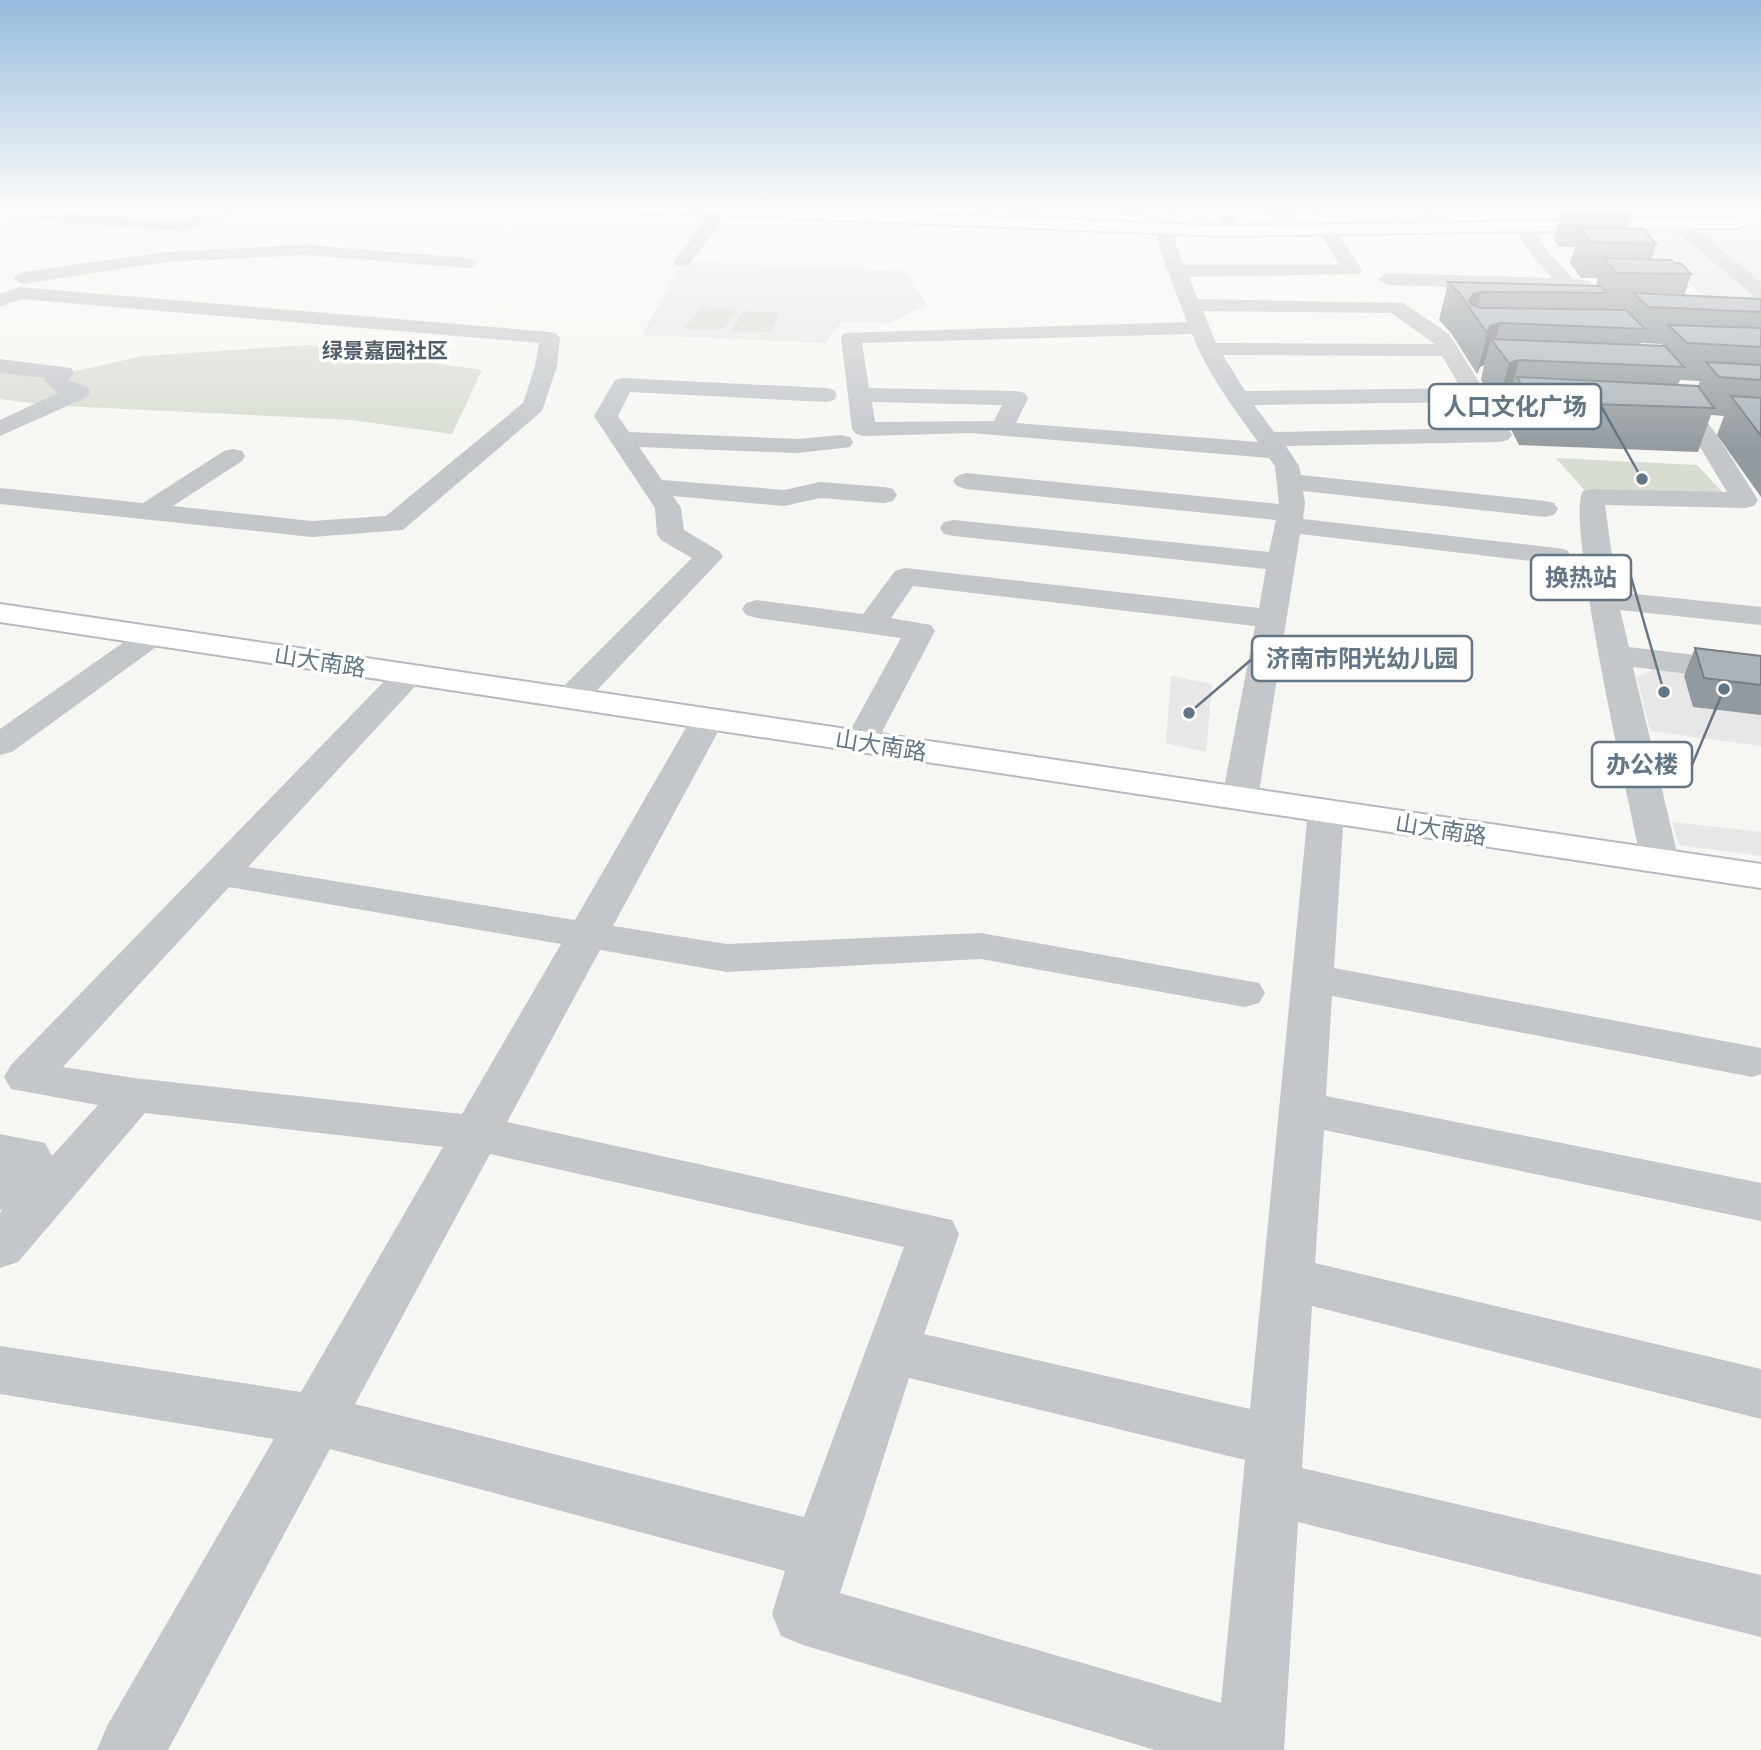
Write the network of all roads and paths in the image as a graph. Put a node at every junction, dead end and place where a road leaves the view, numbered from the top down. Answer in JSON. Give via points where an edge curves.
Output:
{"nodes":[{"id":1,"x":1184,"y":287,"type":"edge"},
{"id":2,"x":1466,"y":287,"type":"edge"},
{"id":3,"x":1558,"y":287,"type":"edge"},
{"id":4,"x":1603,"y":287,"type":"edge"},
{"id":5,"x":1563,"y":296,"type":"junction"},
{"id":6,"x":0,"y":301,"type":"edge"},
{"id":7,"x":1200,"y":328,"type":"junction"},
{"id":8,"x":1605,"y":328,"type":"edge"},
{"id":9,"x":1449,"y":349,"type":"junction"},
{"id":10,"x":0,"y":366,"type":"edge"},
{"id":11,"x":1671,"y":383,"type":"edge"},
{"id":12,"x":826,"y":395,"type":"dead end"},
{"id":13,"x":865,"y":395,"type":"dead end"},
{"id":14,"x":1476,"y":395,"type":"junction"},
{"id":15,"x":1238,"y":398,"type":"junction"},
{"id":16,"x":0,"y":429,"type":"edge"},
{"id":17,"x":1001,"y":429,"type":"junction"},
{"id":18,"x":622,"y":439,"type":"junction"},
{"id":19,"x":841,"y":442,"type":"dead end"},
{"id":20,"x":1273,"y":445,"type":"junction"},
{"id":21,"x":233,"y":456,"type":"dead end"},
{"id":22,"x":966,"y":481,"type":"dead end"},
{"id":23,"x":1290,"y":482,"type":"junction"},
{"id":24,"x":654,"y":487,"type":"junction"},
{"id":25,"x":884,"y":495,"type":"dead end"},
{"id":26,"x":0,"y":496,"type":"edge"},
{"id":27,"x":1545,"y":509,"type":"dead end"},
{"id":28,"x":147,"y":512,"type":"junction"},
{"id":29,"x":1289,"y":519,"type":"junction"},
{"id":30,"x":954,"y":528,"type":"dead end"},
{"id":31,"x":1557,"y":556,"type":"dead end"},
{"id":32,"x":1282,"y":562,"type":"junction"},
{"id":33,"x":1604,"y":599,"type":"junction"},
{"id":34,"x":757,"y":609,"type":"dead end"},
{"id":35,"x":0,"y":613,"type":"edge"},
{"id":36,"x":1761,"y":616,"type":"edge"},
{"id":37,"x":1272,"y":619,"type":"junction"},
{"id":38,"x":871,"y":624,"type":"junction"},
{"id":39,"x":152,"y":636,"type":"junction"},
{"id":40,"x":1615,"y":655,"type":"junction"},
{"id":41,"x":1761,"y":673,"type":"edge"},
{"id":42,"x":409,"y":674,"type":"junction"},
{"id":43,"x":571,"y":698,"type":"junction"},
{"id":44,"x":708,"y":719,"type":"junction"},
{"id":45,"x":861,"y":742,"type":"junction"},
{"id":46,"x":0,"y":746,"type":"edge"},
{"id":47,"x":1240,"y":798,"type":"junction"},
{"id":48,"x":1326,"y":811,"type":"junction"},
{"id":49,"x":1660,"y":861,"type":"junction"},
{"id":50,"x":220,"y":874,"type":"junction"},
{"id":51,"x":1761,"y":876,"type":"edge"},
{"id":52,"x":587,"y":934,"type":"junction"},
{"id":53,"x":1312,"y":978,"type":"junction"},
{"id":54,"x":1244,"y":993,"type":"dead end"},
{"id":55,"x":1752,"y":1061,"type":"dead end"},
{"id":56,"x":134,"y":1095,"type":"junction"},
{"id":57,"x":1302,"y":1108,"type":"junction"},
{"id":58,"x":477,"y":1133,"type":"junction"},
{"id":59,"x":0,"y":1152,"type":"edge"},
{"id":60,"x":0,"y":1191,"type":"edge"},
{"id":61,"x":1761,"y":1202,"type":"edge"},
{"id":62,"x":0,"y":1247,"type":"edge"},
{"id":63,"x":1289,"y":1278,"type":"junction"},
{"id":64,"x":891,"y":1350,"type":"junction"},
{"id":65,"x":0,"y":1370,"type":"edge"},
{"id":66,"x":1761,"y":1394,"type":"edge"},
{"id":67,"x":316,"y":1420,"type":"junction"},
{"id":68,"x":1273,"y":1465,"type":"junction"},
{"id":69,"x":822,"y":1551,"type":"junction"},
{"id":70,"x":1761,"y":1606,"type":"edge"},
{"id":71,"x":1250,"y":1748,"type":"edge"},
{"id":72,"x":131,"y":1750,"type":"edge"}],
"edges":[{"from":1,"to":7,"type":"street"},
{"from":2,"to":5,"type":"street"},
{"from":3,"to":5,"type":"street"},
{"from":4,"to":5,"type":"street"},
{"from":5,"to":8,"type":"street"},
{"from":6,"to":28,"type":"street","via":[[19,293],[550,338],[534,406],[393,524],[312,529]]},
{"from":7,"to":9,"type":"street"},
{"from":7,"to":9,"type":"street","via":[[1396,306],[1442,338]]},
{"from":7,"to":15,"type":"street"},
{"from":7,"to":17,"type":"street","via":[[851,337],[864,429]]},
{"from":9,"to":14,"type":"street"},
{"from":10,"to":16,"type":"street","via":[[63,373],[55,380],[59,385],[79,392]]},
{"from":11,"to":33,"type":"street","via":[[1745,500],[1592,497]]},
{"from":12,"to":18,"type":"street","via":[[623,385],[606,416]]},
{"from":13,"to":17,"type":"street","via":[[1017,398]]},
{"from":14,"to":15,"type":"street"},
{"from":14,"to":20,"type":"street","via":[[1500,435]]},
{"from":15,"to":20,"type":"street"},
{"from":17,"to":20,"type":"street"},
{"from":18,"to":19,"type":"street","via":[[798,446]]},
{"from":18,"to":24,"type":"street"},
{"from":20,"to":23,"type":"street","via":[[1287,466]]},
{"from":21,"to":28,"type":"street"},
{"from":22,"to":29,"type":"street"},
{"from":23,"to":27,"type":"street"},
{"from":23,"to":29,"type":"street"},
{"from":24,"to":25,"type":"street","via":[[784,498],[820,490]]},
{"from":24,"to":43,"type":"street","via":[[668,508],[671,534],[709,557]]},
{"from":26,"to":28,"type":"street"},
{"from":29,"to":31,"type":"street"},
{"from":29,"to":32,"type":"street"},
{"from":30,"to":32,"type":"street"},
{"from":32,"to":37,"type":"street"},
{"from":33,"to":36,"type":"street"},
{"from":33,"to":40,"type":"street"},
{"from":34,"to":38,"type":"street"},
{"from":35,"to":39,"type":"street","name":"山大南路"},
{"from":37,"to":38,"type":"street","via":[[905,578]]},
{"from":37,"to":47,"type":"street"},
{"from":38,"to":45,"type":"street","via":[[920,631]]},
{"from":39,"to":42,"type":"street","name":"山大南路"},
{"from":39,"to":46,"type":"street"},
{"from":40,"to":41,"type":"street"},
{"from":40,"to":49,"type":"street"},
{"from":42,"to":43,"type":"street","name":"山大南路"},
{"from":42,"to":50,"type":"street"},
{"from":43,"to":44,"type":"street","name":"山大南路"},
{"from":44,"to":45,"type":"street","name":"山大南路"},
{"from":44,"to":52,"type":"street"},
{"from":45,"to":47,"type":"street","name":"山大南路"},
{"from":47,"to":48,"type":"street","name":"山大南路"},
{"from":48,"to":49,"type":"street","name":"山大南路"},
{"from":48,"to":53,"type":"street"},
{"from":49,"to":51,"type":"street","name":"山大南路"},
{"from":50,"to":52,"type":"street"},
{"from":50,"to":56,"type":"street","via":[[27,1077]]},
{"from":52,"to":54,"type":"street","via":[[727,958],[981,946]]},
{"from":52,"to":58,"type":"street"},
{"from":53,"to":55,"type":"street"},
{"from":53,"to":57,"type":"street"},
{"from":56,"to":58,"type":"street"},
{"from":56,"to":62,"type":"street"},
{"from":57,"to":61,"type":"street"},
{"from":57,"to":63,"type":"street"},
{"from":58,"to":64,"type":"street","via":[[934,1234]]},
{"from":58,"to":67,"type":"street"},
{"from":59,"to":60,"type":"street","via":[[29,1156]]},
{"from":63,"to":66,"type":"street"},
{"from":63,"to":68,"type":"street"},
{"from":64,"to":68,"type":"street"},
{"from":64,"to":69,"type":"street"},
{"from":65,"to":67,"type":"street"},
{"from":67,"to":69,"type":"street"},
{"from":67,"to":72,"type":"street"},
{"from":68,"to":70,"type":"street"},
{"from":68,"to":71,"type":"street"},
{"from":69,"to":71,"type":"street","via":[[803,1614]]}]}
